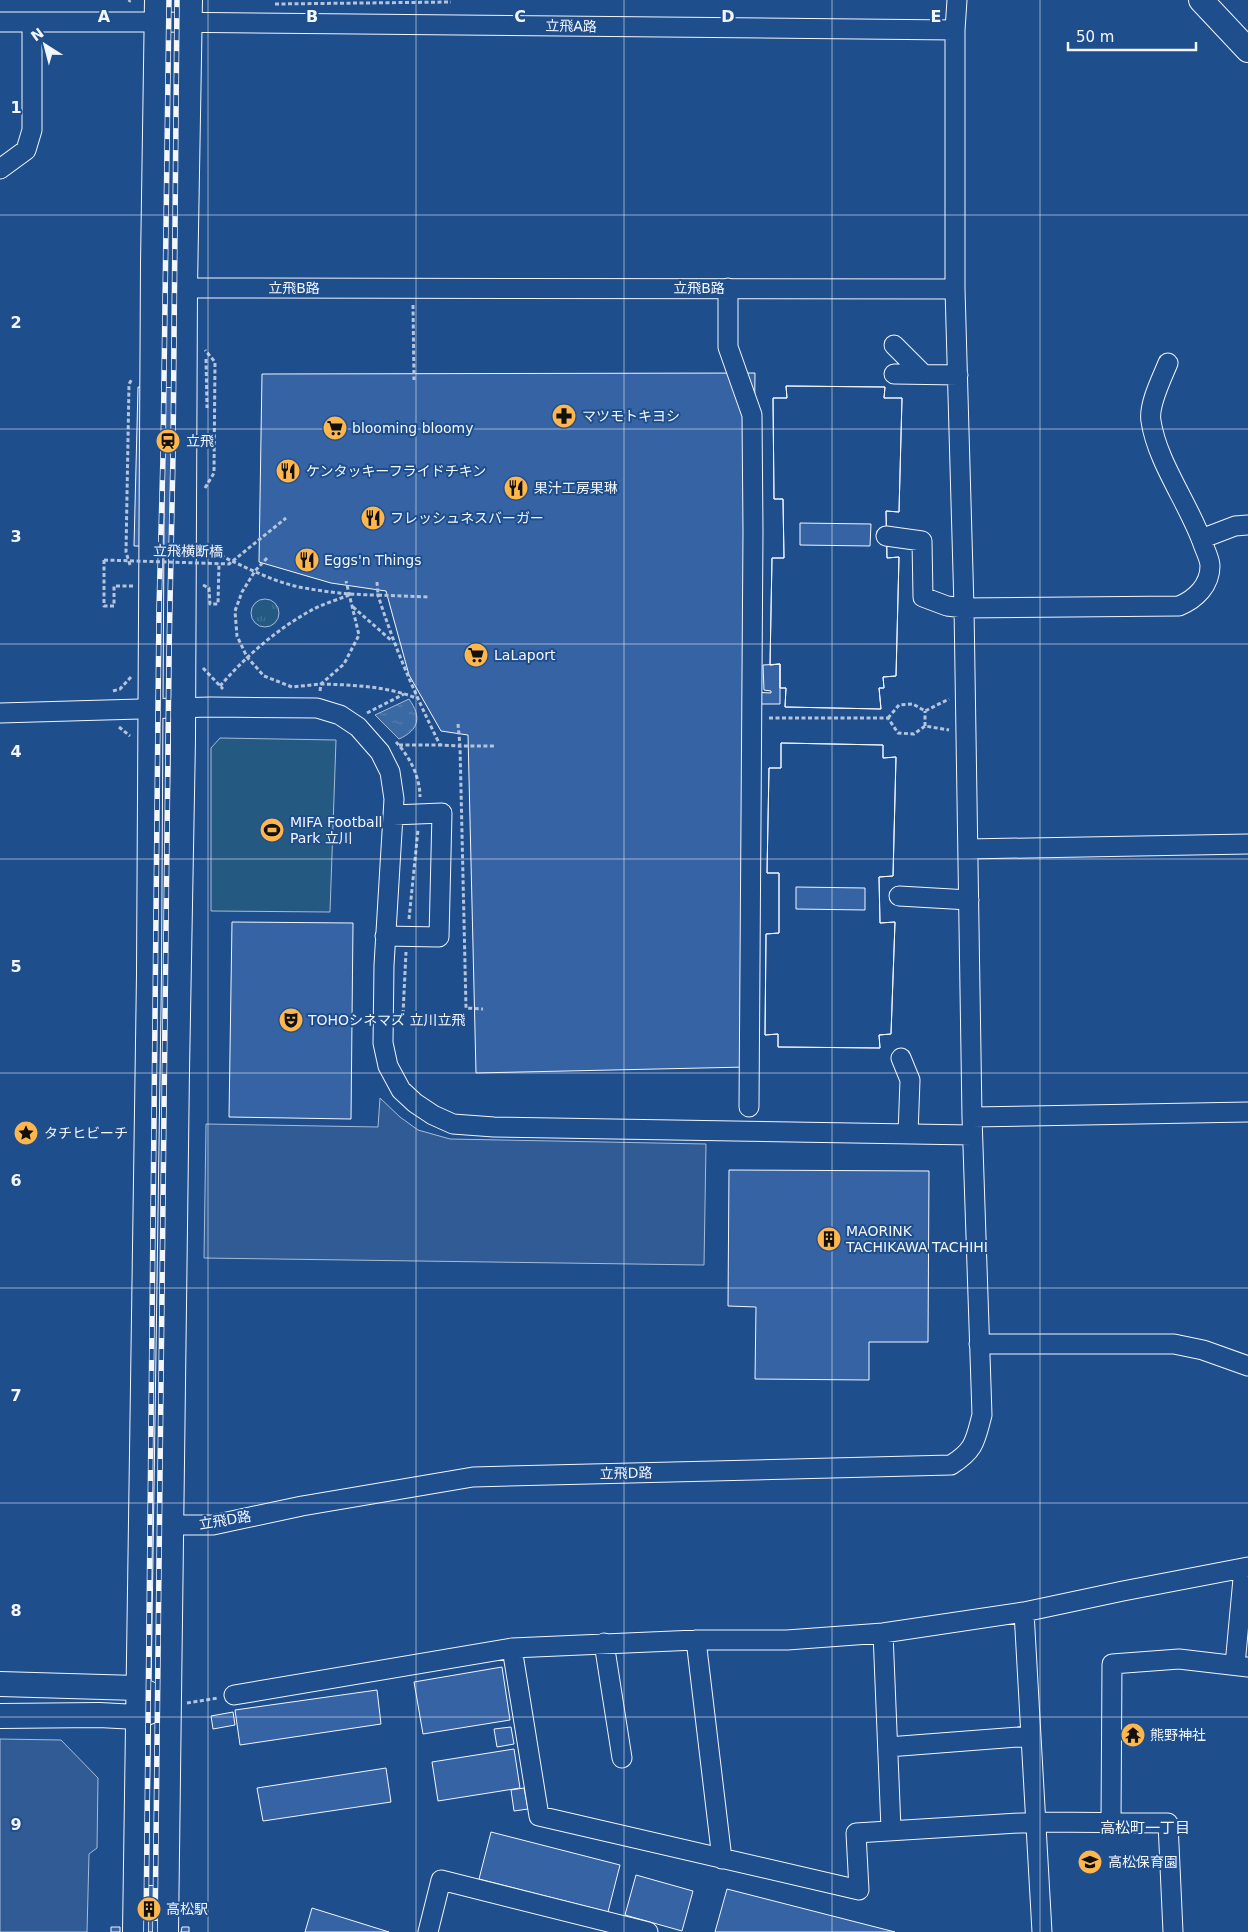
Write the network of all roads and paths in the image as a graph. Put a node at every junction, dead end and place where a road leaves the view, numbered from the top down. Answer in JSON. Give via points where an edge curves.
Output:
{"nodes":[{"id":1,"x":958,"y":0,"type":"edge"},
{"id":2,"x":1201,"y":0,"type":"edge"},
{"id":3,"x":451,"y":2,"type":"dead end"},
{"id":4,"x":274,"y":4,"type":"dead end"},
{"id":5,"x":157,"y":11,"type":"edge"},
{"id":6,"x":190,"y":11,"type":"edge"},
{"id":7,"x":0,"y":22,"type":"edge"},
{"id":8,"x":32,"y":22,"type":"junction"},
{"id":9,"x":955,"y":30,"type":"junction"},
{"id":10,"x":1246,"y":45,"type":"edge"},
{"id":11,"x":0,"y":169,"type":"edge"},
{"id":12,"x":185,"y":288,"type":"junction"},
{"id":13,"x":728,"y":288,"type":"junction"},
{"id":14,"x":955,"y":289,"type":"junction"},
{"id":15,"x":413,"y":302,"type":"dead end"},
{"id":16,"x":894,"y":345,"type":"dead end"},
{"id":17,"x":205,"y":349,"type":"dead end"},
{"id":18,"x":207,"y":363,"type":"dead end"},
{"id":19,"x":1168,"y":363,"type":"dead end"},
{"id":20,"x":137,"y":372,"type":"dead end"},
{"id":21,"x":894,"y":374,"type":"dead end"},
{"id":22,"x":923,"y":374,"type":"junction"},
{"id":23,"x":958,"y":375,"type":"junction"},
{"id":24,"x":414,"y":380,"type":"dead end"},
{"id":25,"x":206,"y":412,"type":"dead end"},
{"id":26,"x":204,"y":498,"type":"dead end"},
{"id":27,"x":286,"y":518,"type":"dead end"},
{"id":28,"x":1248,"y":525,"type":"edge"},
{"id":29,"x":886,"y":536,"type":"dead end"},
{"id":30,"x":1201,"y":539,"type":"junction"},
{"id":31,"x":267,"y":558,"type":"dead end"},
{"id":32,"x":218,"y":563,"type":"junction"},
{"id":33,"x":203,"y":566,"type":"dead end"},
{"id":34,"x":132,"y":571,"type":"dead end"},
{"id":35,"x":255,"y":571,"type":"junction"},
{"id":36,"x":203,"y":576,"type":"dead end"},
{"id":37,"x":136,"y":580,"type":"dead end"},
{"id":38,"x":346,"y":581,"type":"dead end"},
{"id":39,"x":377,"y":582,"type":"dead end"},
{"id":40,"x":203,"y":585,"type":"junction"},
{"id":41,"x":203,"y":594,"type":"dead end"},
{"id":42,"x":350,"y":595,"type":"junction"},
{"id":43,"x":378,"y":595,"type":"junction"},
{"id":44,"x":430,"y":597,"type":"dead end"},
{"id":45,"x":353,"y":607,"type":"junction"},
{"id":46,"x":964,"y":608,"type":"junction"},
{"id":47,"x":392,"y":641,"type":"junction"},
{"id":48,"x":247,"y":657,"type":"junction"},
{"id":49,"x":201,"y":667,"type":"dead end"},
{"id":50,"x":135,"y":673,"type":"dead end"},
{"id":51,"x":321,"y":684,"type":"junction"},
{"id":52,"x":220,"y":686,"type":"junction"},
{"id":53,"x":224,"y":690,"type":"dead end"},
{"id":54,"x":948,"y":690,"type":"dead end"},
{"id":55,"x":109,"y":692,"type":"dead end"},
{"id":56,"x":406,"y":694,"type":"junction"},
{"id":57,"x":319,"y":697,"type":"dead end"},
{"id":58,"x":417,"y":698,"type":"junction"},
{"id":59,"x":949,"y":699,"type":"junction"},
{"id":60,"x":949,"y":706,"type":"dead end"},
{"id":61,"x":183,"y":708,"type":"junction"},
{"id":62,"x":150,"y":709,"type":"junction"},
{"id":63,"x":359,"y":710,"type":"dead end"},
{"id":64,"x":925,"y":711,"type":"junction"},
{"id":65,"x":0,"y":713,"type":"edge"},
{"id":66,"x":367,"y":713,"type":"junction"},
{"id":67,"x":763,"y":718,"type":"dead end"},
{"id":68,"x":888,"y":718,"type":"junction"},
{"id":69,"x":373,"y":719,"type":"dead end"},
{"id":70,"x":950,"y":722,"type":"dead end"},
{"id":71,"x":458,"y":724,"type":"dead end"},
{"id":72,"x":925,"y":726,"type":"junction"},
{"id":73,"x":950,"y":730,"type":"junction"},
{"id":74,"x":392,"y":738,"type":"dead end"},
{"id":75,"x":950,"y":740,"type":"dead end"},
{"id":76,"x":399,"y":745,"type":"junction"},
{"id":77,"x":440,"y":745,"type":"junction"},
{"id":78,"x":460,"y":746,"type":"junction"},
{"id":79,"x":496,"y":746,"type":"dead end"},
{"id":80,"x":420,"y":814,"type":"junction"},
{"id":81,"x":394,"y":815,"type":"junction"},
{"id":82,"x":1248,"y":844,"type":"edge"},
{"id":83,"x":968,"y":849,"type":"junction"},
{"id":84,"x":899,"y":896,"type":"dead end"},
{"id":85,"x":969,"y":900,"type":"junction"},
{"id":86,"x":385,"y":936,"type":"junction"},
{"id":87,"x":407,"y":936,"type":"junction"},
{"id":88,"x":483,"y":1009,"type":"dead end"},
{"id":89,"x":402,"y":1022,"type":"dead end"},
{"id":90,"x":901,"y":1058,"type":"dead end"},
{"id":91,"x":749,"y":1107,"type":"dead end"},
{"id":92,"x":1248,"y":1112,"type":"edge"},
{"id":93,"x":972,"y":1126,"type":"junction"},
{"id":94,"x":908,"y":1134,"type":"junction"},
{"id":95,"x":979,"y":1344,"type":"junction"},
{"id":96,"x":1248,"y":1366,"type":"edge"},
{"id":97,"x":172,"y":1526,"type":"junction"},
{"id":98,"x":1246,"y":1568,"type":"edge"},
{"id":99,"x":1024,"y":1612,"type":"junction"},
{"id":100,"x":883,"y":1633,"type":"junction"},
{"id":101,"x":696,"y":1640,"type":"junction"},
{"id":102,"x":604,"y":1643,"type":"junction"},
{"id":103,"x":512,"y":1648,"type":"junction"},
{"id":104,"x":1242,"y":1666,"type":"edge"},
{"id":105,"x":0,"y":1684,"type":"edge"},
{"id":106,"x":137,"y":1688,"type":"junction"},
{"id":107,"x":234,"y":1695,"type":"joint"},
{"id":108,"x":178,"y":1704,"type":"junction"},
{"id":109,"x":0,"y":1716,"type":"edge"},
{"id":110,"x":137,"y":1717,"type":"junction"},
{"id":111,"x":1031,"y":1736,"type":"junction"},
{"id":112,"x":888,"y":1747,"type":"junction"},
{"id":113,"x":622,"y":1758,"type":"dead end"},
{"id":114,"x":1036,"y":1822,"type":"junction"},
{"id":115,"x":1111,"y":1822,"type":"junction"},
{"id":116,"x":891,"y":1829,"type":"junction"},
{"id":117,"x":722,"y":1859,"type":"junction"},
{"id":118,"x":135,"y":1932,"type":"edge"},
{"id":119,"x":166,"y":1932,"type":"edge"},
{"id":120,"x":428,"y":1932,"type":"edge"},
{"id":121,"x":648,"y":1932,"type":"edge"},
{"id":122,"x":1042,"y":1932,"type":"edge"},
{"id":123,"x":1173,"y":1932,"type":"edge"}],
"edges":[{"from":1,"to":9,"type":"street"},
{"from":2,"to":10,"type":"main road"},
{"from":3,"to":4,"type":"path"},
{"from":5,"to":6,"type":"street","name":"立飛A路"},
{"from":5,"to":8,"type":"street","name":"立飛A路"},
{"from":5,"to":62,"type":"main road"},
{"from":6,"to":9,"type":"street","name":"立飛A路"},
{"from":6,"to":12,"type":"main road"},
{"from":7,"to":8,"type":"street","name":"立飛A路"},
{"from":8,"to":11,"type":"street","via":[[32,130],[26,150]]},
{"from":9,"to":14,"type":"street"},
{"from":12,"to":13,"type":"street","name":"立飛B路"},
{"from":12,"to":61,"type":"main road"},
{"from":13,"to":14,"type":"street","name":"立飛B路"},
{"from":13,"to":91,"type":"street","via":[[728,347],[752,415],[754,532]]},
{"from":14,"to":23,"type":"street","name":"立飛D路"},
{"from":15,"to":24,"type":"path"},
{"from":16,"to":22,"type":"street"},
{"from":17,"to":26,"type":"path","via":[[215,362],[214,473],[205,488]]},
{"from":18,"to":25,"type":"path"},
{"from":19,"to":30,"type":"street","via":[[1150,418],[1155,440]]},
{"from":20,"to":34,"type":"path","via":[[129,384],[126,473],[126,552]]},
{"from":21,"to":22,"type":"street"},
{"from":22,"to":23,"type":"street"},
{"from":23,"to":46,"type":"street","name":"立飛D路"},
{"from":27,"to":32,"type":"path","name":"立飛横断橋","bridge":true,"via":[[229,564]]},
{"from":28,"to":30,"type":"street"},
{"from":29,"to":46,"type":"street","via":[[922,541],[923,597],[946,606]]},
{"from":30,"to":46,"type":"street","via":[[1210,565],[1205,586],[1191,601],[1179,606]]},
{"from":31,"to":35,"type":"path"},
{"from":32,"to":37,"type":"path","name":"立飛横断橋","bridge":true,"via":[[104,560],[104,606],[114,606],[114,586],[136,586]]},
{"from":32,"to":40,"type":"path","via":[[218,604],[210,604],[210,590]]},
{"from":33,"to":35,"type":"path","via":[[203,546]]},
{"from":35,"to":42,"type":"path","via":[[297,586]]},
{"from":35,"to":48,"type":"path","via":[[235,611],[238,636]]},
{"from":36,"to":40,"type":"path"},
{"from":38,"to":42,"type":"path"},
{"from":39,"to":43,"type":"path"},
{"from":40,"to":41,"type":"path"},
{"from":42,"to":43,"type":"path"},
{"from":42,"to":45,"type":"path"},
{"from":42,"to":48,"type":"path","via":[[310,611]]},
{"from":43,"to":44,"type":"path"},
{"from":43,"to":47,"type":"path"},
{"from":45,"to":47,"type":"path"},
{"from":45,"to":51,"type":"path","via":[[358,636],[344,664]]},
{"from":46,"to":83,"type":"street","name":"立飛D路"},
{"from":47,"to":58,"type":"path"},
{"from":48,"to":51,"type":"path","via":[[264,676],[292,687]]},
{"from":48,"to":52,"type":"path"},
{"from":49,"to":52,"type":"path"},
{"from":50,"to":55,"type":"path","via":[[120,689]]},
{"from":51,"to":56,"type":"path","via":[[365,686]]},
{"from":51,"to":57,"type":"path"},
{"from":52,"to":53,"type":"path"},
{"from":54,"to":59,"type":"path"},
{"from":56,"to":58,"type":"path"},
{"from":56,"to":66,"type":"path"},
{"from":58,"to":77,"type":"path"},
{"from":59,"to":60,"type":"path"},
{"from":59,"to":64,"type":"path"},
{"from":61,"to":62,"type":"street"},
{"from":61,"to":81,"type":"street","via":[[317,708],[340,715],[358,728],[380,752],[390,772]]},
{"from":61,"to":97,"type":"main road"},
{"from":62,"to":65,"type":"street"},
{"from":62,"to":106,"type":"main road","via":[[148,1074]]},
{"from":63,"to":66,"type":"path"},
{"from":64,"to":68,"type":"path","via":[[913,704],[899,705]]},
{"from":64,"to":72,"type":"path"},
{"from":66,"to":69,"type":"path"},
{"from":67,"to":68,"type":"path"},
{"from":68,"to":72,"type":"path","via":[[898,732],[914,734]]},
{"from":70,"to":73,"type":"path"},
{"from":71,"to":78,"type":"path"},
{"from":72,"to":73,"type":"path"},
{"from":73,"to":75,"type":"path"},
{"from":74,"to":76,"type":"path"},
{"from":76,"to":77,"type":"path"},
{"from":76,"to":80,"type":"path","via":[[414,767],[420,787]]},
{"from":77,"to":78,"type":"path"},
{"from":78,"to":79,"type":"path"},
{"from":78,"to":88,"type":"path","via":[[466,1008]]},
{"from":80,"to":81,"type":"street"},
{"from":80,"to":87,"type":"path"},
{"from":80,"to":87,"type":"street","via":[[442,813],[440,937]]},
{"from":81,"to":86,"type":"street"},
{"from":82,"to":83,"type":"street"},
{"from":83,"to":85,"type":"street","name":"立飛D路"},
{"from":84,"to":85,"type":"street"},
{"from":85,"to":93,"type":"street","name":"立飛D路"},
{"from":86,"to":87,"type":"street"},
{"from":86,"to":94,"type":"street","via":[[383,1044],[388,1066],[401,1090],[415,1103],[453,1124]]},
{"from":87,"to":89,"type":"path"},
{"from":90,"to":94,"type":"street","via":[[910,1080]]},
{"from":92,"to":93,"type":"street"},
{"from":93,"to":94,"type":"street"},
{"from":93,"to":95,"type":"street","name":"立飛D路"},
{"from":95,"to":96,"type":"street","via":[[1174,1344],[1203,1350]]},
{"from":95,"to":97,"type":"street","name":"立飛D路","via":[[982,1415],[975,1440],[966,1456],[951,1465],[474,1477],[302,1506],[213,1525]]},
{"from":97,"to":108,"type":"main road"},
{"from":98,"to":99,"type":"street"},
{"from":98,"to":104,"type":"street"},
{"from":99,"to":100,"type":"street"},
{"from":99,"to":111,"type":"street"},
{"from":100,"to":101,"type":"street","via":[[787,1640]]},
{"from":100,"to":112,"type":"street"},
{"from":101,"to":102,"type":"street"},
{"from":101,"to":117,"type":"street"},
{"from":102,"to":103,"type":"street"},
{"from":102,"to":113,"type":"street"},
{"from":103,"to":107,"type":"street"},
{"from":103,"to":117,"type":"street","via":[[539,1816]]},
{"from":104,"to":115,"type":"street","via":[[1179,1659],[1112,1664]]},
{"from":105,"to":106,"type":"main road"},
{"from":106,"to":108,"type":"main road"},
{"from":106,"to":110,"type":"main road"},
{"from":107,"to":108,"type":"path"},
{"from":108,"to":110,"type":"main road"},
{"from":108,"to":119,"type":"main road"},
{"from":109,"to":110,"type":"main road"},
{"from":110,"to":118,"type":"main road"},
{"from":111,"to":112,"type":"street"},
{"from":111,"to":114,"type":"street"},
{"from":112,"to":116,"type":"street"},
{"from":114,"to":115,"type":"street"},
{"from":114,"to":116,"type":"street"},
{"from":114,"to":122,"type":"street"},
{"from":115,"to":123,"type":"street","via":[[1168,1823]]},
{"from":116,"to":117,"type":"street","via":[[856,1833],[859,1890]]},
{"from":120,"to":121,"type":"street","via":[[441,1880]]}]}
